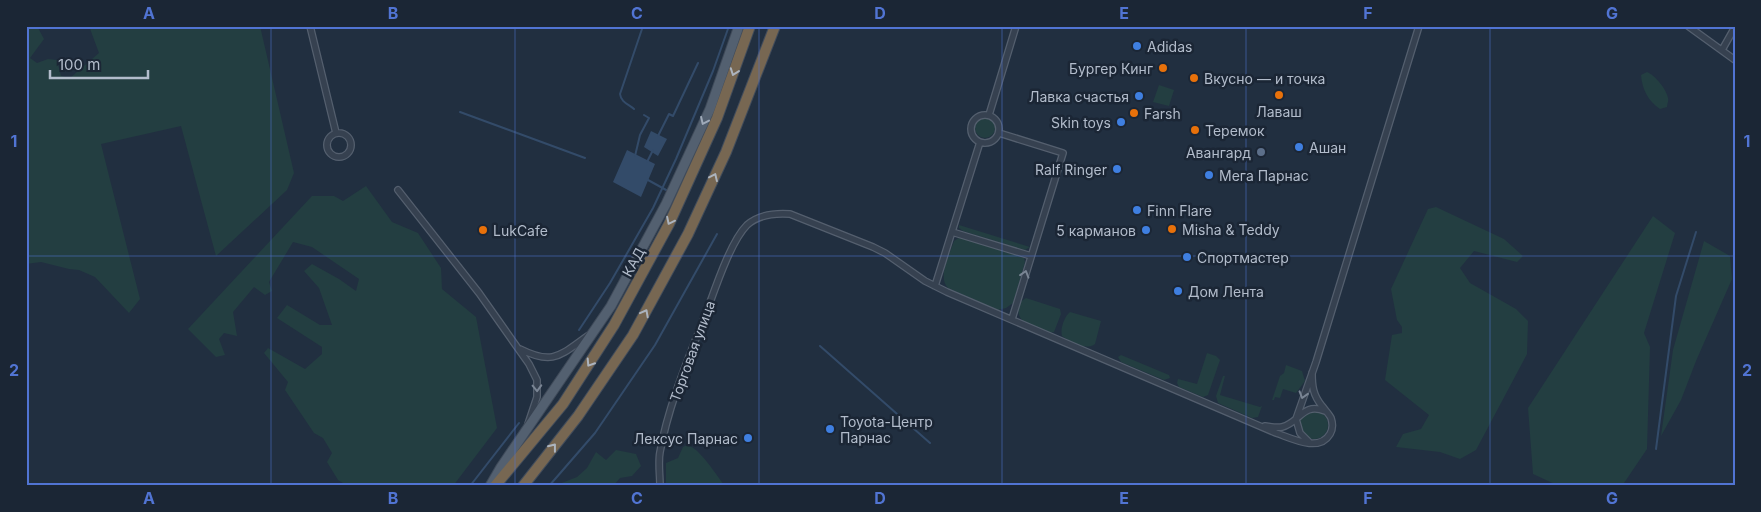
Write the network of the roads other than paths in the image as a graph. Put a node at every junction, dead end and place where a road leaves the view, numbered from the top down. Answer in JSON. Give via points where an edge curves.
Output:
{"nodes":[{"id":1,"x":310,"y":26,"type":"edge"},
{"id":2,"x":739,"y":26,"type":"edge"},
{"id":3,"x":750,"y":26,"type":"edge"},
{"id":4,"x":1016,"y":26,"type":"edge"},
{"id":5,"x":1420,"y":26,"type":"edge"},
{"id":6,"x":1688,"y":26,"type":"edge"},
{"id":7,"x":775,"y":27,"type":"edge"},
{"id":8,"x":1735,"y":27,"type":"edge"},
{"id":9,"x":1722,"y":50,"type":"junction"},
{"id":10,"x":1735,"y":60,"type":"edge"},
{"id":11,"x":989,"y":115,"type":"junction"},
{"id":12,"x":336,"y":133,"type":"junction"},
{"id":13,"x":999,"y":133,"type":"junction"},
{"id":14,"x":980,"y":142,"type":"junction"},
{"id":15,"x":398,"y":190,"type":"dead end"},
{"id":16,"x":952,"y":232,"type":"junction"},
{"id":17,"x":1031,"y":256,"type":"junction"},
{"id":18,"x":935,"y":286,"type":"junction"},
{"id":19,"x":1012,"y":319,"type":"junction"},
{"id":20,"x":594,"y":332,"type":"junction"},
{"id":21,"x":520,"y":349,"type":"junction"},
{"id":22,"x":1312,"y":372,"type":"junction"},
{"id":23,"x":1327,"y":412,"type":"junction"},
{"id":24,"x":1296,"y":419,"type":"junction"},
{"id":25,"x":1261,"y":425,"type":"junction"},
{"id":26,"x":525,"y":430,"type":"junction"},
{"id":27,"x":1311,"y":443,"type":"junction"},
{"id":28,"x":490,"y":486,"type":"edge"},
{"id":29,"x":495,"y":486,"type":"edge"},
{"id":30,"x":523,"y":486,"type":"edge"},
{"id":31,"x":660,"y":486,"type":"edge"}],
"edges":[{"from":1,"to":12,"type":"street"},
{"from":2,"to":20,"type":"main road","one_way":true,"via":[[710,109],[666,204]]},
{"from":3,"to":29,"type":"highway","name":"КАД","one_way":true,"via":[[717,118],[669,224],[614,325],[562,404]]},
{"from":4,"to":11,"type":"street"},
{"from":5,"to":22,"type":"street"},
{"from":6,"to":9,"type":"street"},
{"from":30,"to":7,"type":"highway","one_way":true,"via":[[578,416],[638,327],[688,234],[722,160]]},
{"from":8,"to":9,"type":"street"},
{"from":9,"to":10,"type":"street"},
{"from":11,"to":13,"type":"street","via":[[998,124]]},
{"from":11,"to":14,"type":"street","via":[[976,117],[971,124],[973,137]]},
{"from":12,"to":12,"type":"street","via":[[328,140],[328,150],[335,157],[345,157],[352,144],[346,135]]},
{"from":13,"to":14,"type":"street","via":[[990,142]]},
{"from":13,"to":17,"type":"street","via":[[1063,153]]},
{"from":14,"to":16,"type":"street"},
{"from":15,"to":21,"type":"street"},
{"from":16,"to":17,"type":"street"},
{"from":16,"to":18,"type":"street"},
{"from":19,"to":17,"type":"street","one_way":true},
{"from":18,"to":19,"type":"street"},
{"from":18,"to":31,"type":"street","name":"Торговая улица","via":[[873,247],[790,214],[768,215],[748,224],[720,276],[674,396],[659,454]]},
{"from":19,"to":25,"type":"street"},
{"from":20,"to":21,"type":"street","via":[[561,355],[547,358]]},
{"from":20,"to":26,"type":"main road"},
{"from":21,"to":26,"type":"street","one_way":true,"via":[[537,380],[537,397]]},
{"from":22,"to":23,"type":"street","via":[[1312,388]]},
{"from":22,"to":24,"type":"street","one_way":true},
{"from":23,"to":24,"type":"street","via":[[1309,409]]},
{"from":23,"to":27,"type":"street","via":[[1333,424],[1332,431],[1322,441]]},
{"from":24,"to":25,"type":"street","via":[[1281,427]]},
{"from":24,"to":27,"type":"street","via":[[1300,433]]},
{"from":25,"to":27,"type":"street"},
{"from":26,"to":28,"type":"main road"}]}
